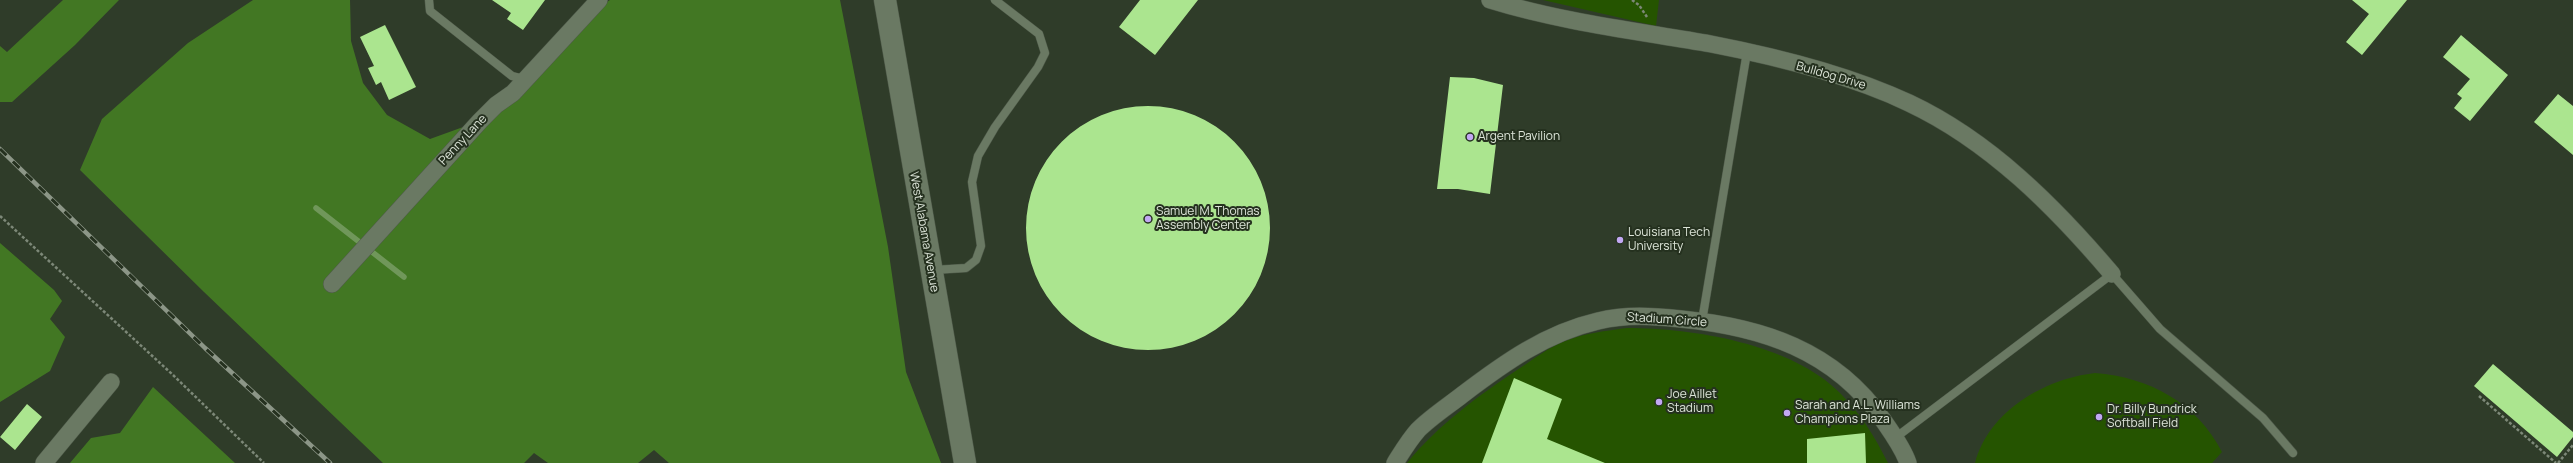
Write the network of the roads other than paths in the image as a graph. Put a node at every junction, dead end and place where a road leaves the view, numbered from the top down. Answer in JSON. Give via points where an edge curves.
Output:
{"nodes":[{"id":1,"x":430,"y":0,"type":"edge"},
{"id":2,"x":599,"y":0,"type":"edge"},
{"id":3,"x":884,"y":0,"type":"edge"},
{"id":4,"x":995,"y":0,"type":"edge"},
{"id":5,"x":1490,"y":0,"type":"edge"},
{"id":6,"x":1747,"y":52,"type":"junction"},
{"id":7,"x":527,"y":78,"type":"junction"},
{"id":8,"x":931,"y":270,"type":"junction"},
{"id":9,"x":2112,"y":274,"type":"junction"},
{"id":10,"x":332,"y":284,"type":"dead end"},
{"id":11,"x":1702,"y":321,"type":"junction"},
{"id":12,"x":111,"y":382,"type":"dead end"},
{"id":13,"x":1895,"y":438,"type":"junction"},
{"id":14,"x":2293,"y":453,"type":"dead end"},
{"id":15,"x":44,"y":463,"type":"edge"},
{"id":16,"x":965,"y":463,"type":"edge"},
{"id":17,"x":1395,"y":463,"type":"edge"},
{"id":18,"x":1908,"y":463,"type":"edge"}],
"edges":[{"from":1,"to":7,"type":"lane","via":[[430,11],[512,76],[518,80]]},
{"from":2,"to":7,"type":"street","name":"Penny Lane"},
{"from":3,"to":8,"type":"main road","name":"West Alabama Avenue"},
{"from":4,"to":8,"type":"lane","via":[[1039,34],[1045,53],[1038,68],[995,127],[978,156],[972,182],[981,246],[976,260],[966,268]]},
{"from":5,"to":6,"type":"street","name":"Bulldog Drive","via":[[1615,28]]},
{"from":6,"to":9,"type":"street","name":"Bulldog Drive","via":[[1864,84],[1911,104],[1938,119],[1991,154],[2020,178],[2071,228]]},
{"from":6,"to":11,"type":"lane"},
{"from":7,"to":10,"type":"street","name":"Penny Lane","via":[[480,121]]},
{"from":8,"to":16,"type":"main road","name":"West Alabama Avenue"},
{"from":9,"to":13,"type":"lane"},
{"from":9,"to":14,"type":"lane","via":[[2160,330],[2263,418]]},
{"from":11,"to":13,"type":"street","name":"Stadium Circle","via":[[1751,330],[1802,349],[1854,387],[1875,409]]},
{"from":11,"to":17,"type":"street","name":"Stadium Circle","via":[[1619,316],[1549,337],[1498,368],[1436,415],[1419,430]]},
{"from":12,"to":15,"type":"street"},
{"from":13,"to":18,"type":"street","name":"Stadium Circle"}]}
